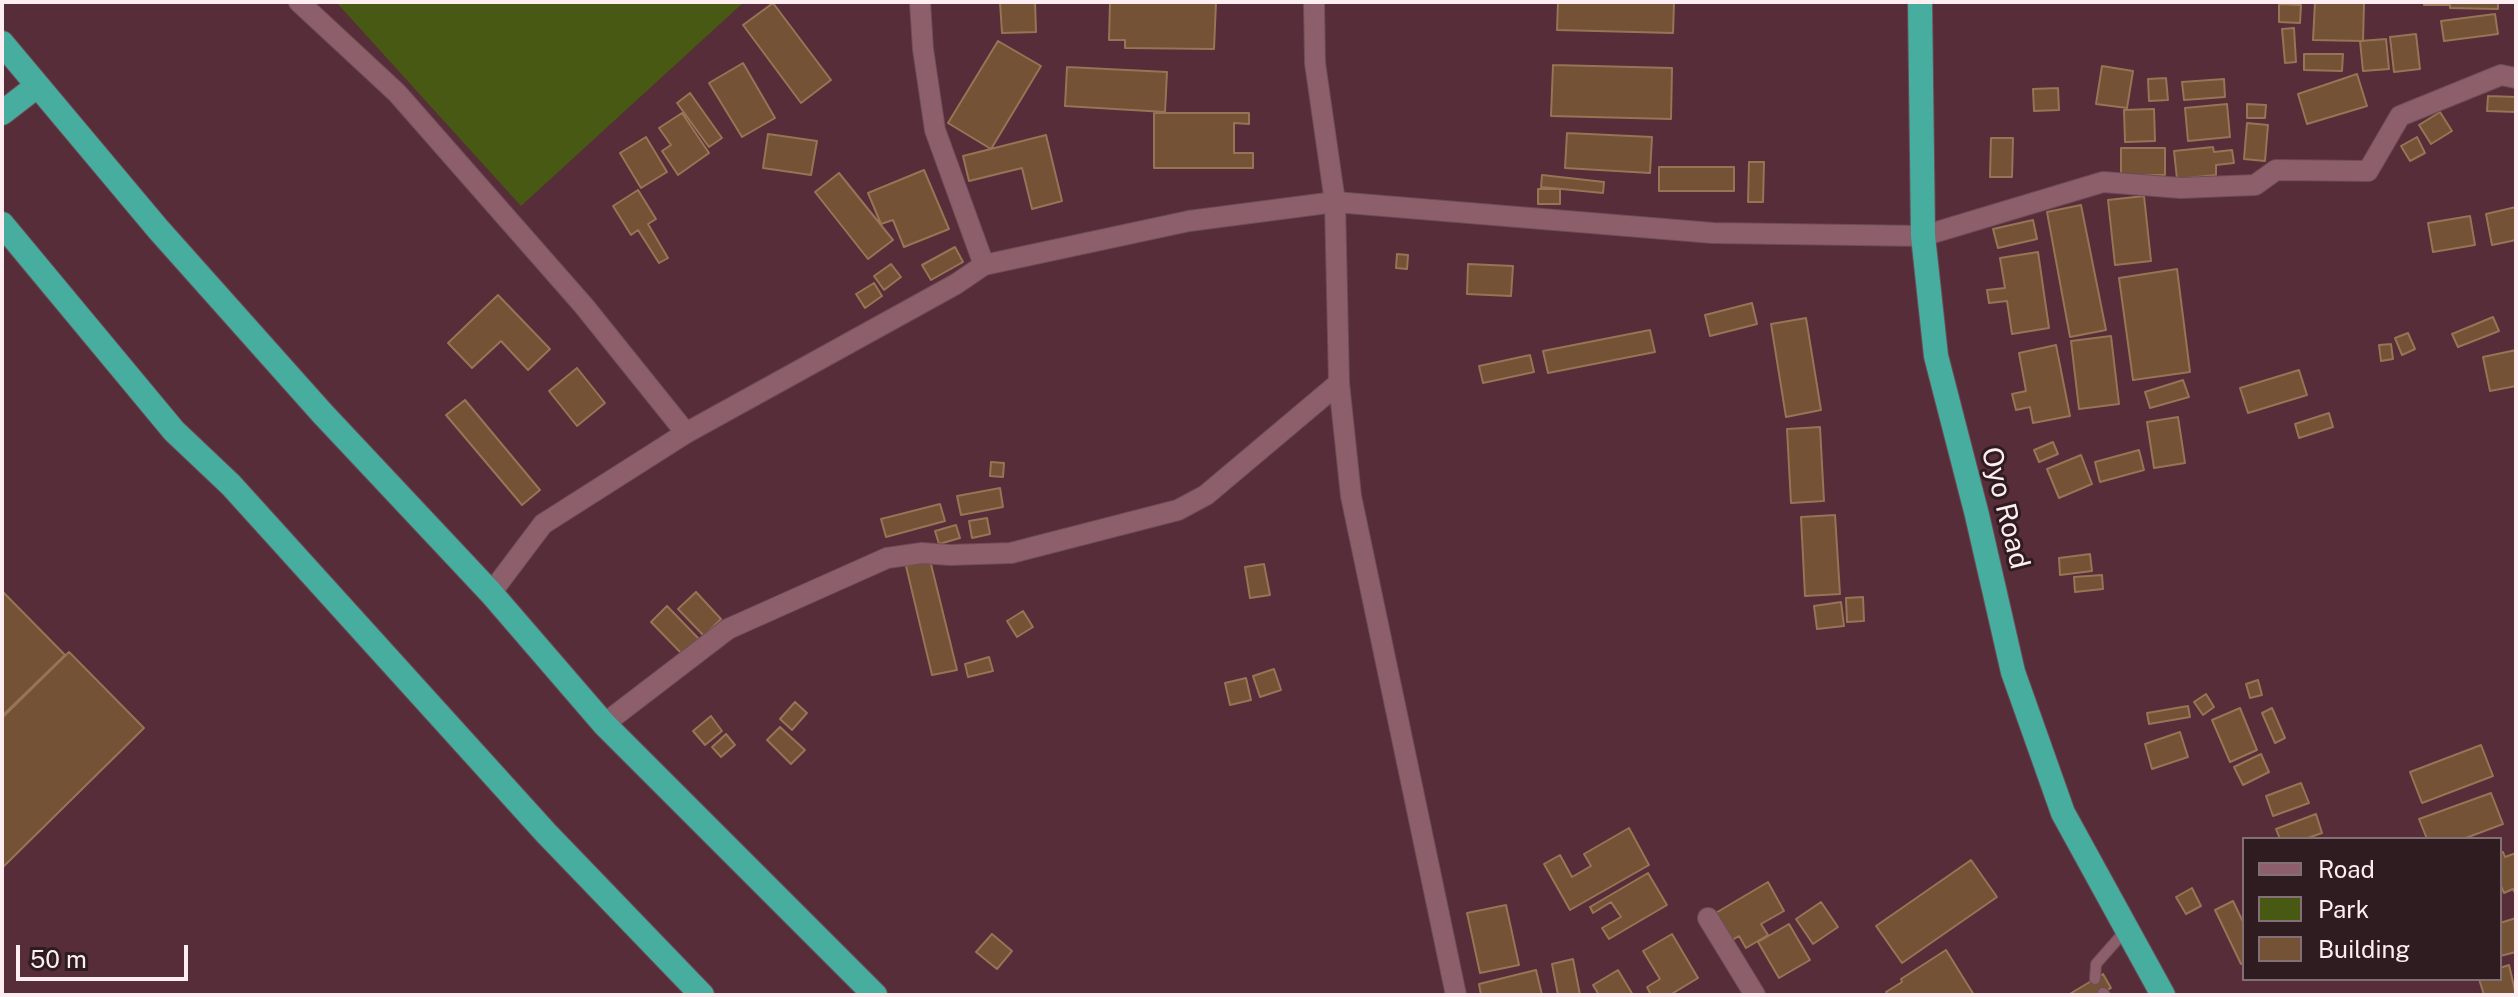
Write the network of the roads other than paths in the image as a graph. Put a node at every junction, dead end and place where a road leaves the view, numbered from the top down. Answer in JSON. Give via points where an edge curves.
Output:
{"nodes":[{"id":1,"x":299,"y":2,"type":"edge"},
{"id":2,"x":920,"y":2,"type":"edge"},
{"id":3,"x":1314,"y":2,"type":"edge"},
{"id":4,"x":1920,"y":2,"type":"edge"},
{"id":5,"x":2,"y":43,"type":"edge"},
{"id":6,"x":2516,"y":78,"type":"edge"},
{"id":7,"x":37,"y":86,"type":"junction"},
{"id":8,"x":2,"y":113,"type":"edge"},
{"id":9,"x":1335,"y":202,"type":"junction"},
{"id":10,"x":2,"y":224,"type":"edge"},
{"id":11,"x":1923,"y":236,"type":"junction"},
{"id":12,"x":984,"y":265,"type":"junction"},
{"id":13,"x":1339,"y":383,"type":"junction"},
{"id":14,"x":686,"y":433,"type":"junction"},
{"id":15,"x":491,"y":593,"type":"junction"},
{"id":16,"x":604,"y":724,"type":"junction"},
{"id":17,"x":1708,"y":918,"type":"dead end"},
{"id":18,"x":2125,"y":931,"type":"junction"},
{"id":19,"x":2095,"y":979,"type":"dead end"},
{"id":20,"x":702,"y":995,"type":"edge"},
{"id":21,"x":875,"y":995,"type":"edge"},
{"id":22,"x":1456,"y":995,"type":"edge"},
{"id":23,"x":1755,"y":995,"type":"edge"},
{"id":24,"x":2163,"y":995,"type":"edge"}],
"edges":[{"from":1,"to":14,"type":"street","via":[[397,93],[584,306]]},
{"from":2,"to":12,"type":"street","via":[[935,130]]},
{"from":3,"to":9,"type":"street","via":[[1315,63]]},
{"from":4,"to":11,"type":"highway","name":"Oyo Road"},
{"from":5,"to":7,"type":"highway"},
{"from":6,"to":11,"type":"street","via":[[2501,75],[2400,116],[2368,171],[2276,170],[2255,185],[2181,188],[2103,182]]},
{"from":7,"to":8,"type":"highway"},
{"from":7,"to":15,"type":"highway","via":[[302,390]]},
{"from":9,"to":11,"type":"street","via":[[1713,233]]},
{"from":9,"to":12,"type":"street","via":[[1189,221]]},
{"from":9,"to":13,"type":"street"},
{"from":10,"to":20,"type":"highway","via":[[174,431],[231,485],[546,833]]},
{"from":11,"to":18,"type":"highway","name":"Oyo Road","via":[[1936,356],[2013,672],[2063,813]]},
{"from":12,"to":14,"type":"street"},
{"from":13,"to":16,"type":"street","via":[[1206,495],[1178,510],[1011,553],[887,558],[728,629]]},
{"from":13,"to":22,"type":"street","via":[[1351,496]]},
{"from":14,"to":15,"type":"street","via":[[543,524]]},
{"from":15,"to":16,"type":"highway"},
{"from":16,"to":21,"type":"highway"},
{"from":17,"to":23,"type":"street"},
{"from":18,"to":19,"type":"lane","via":[[2096,964]]},
{"from":18,"to":24,"type":"highway","name":"Oyo Road"}]}
